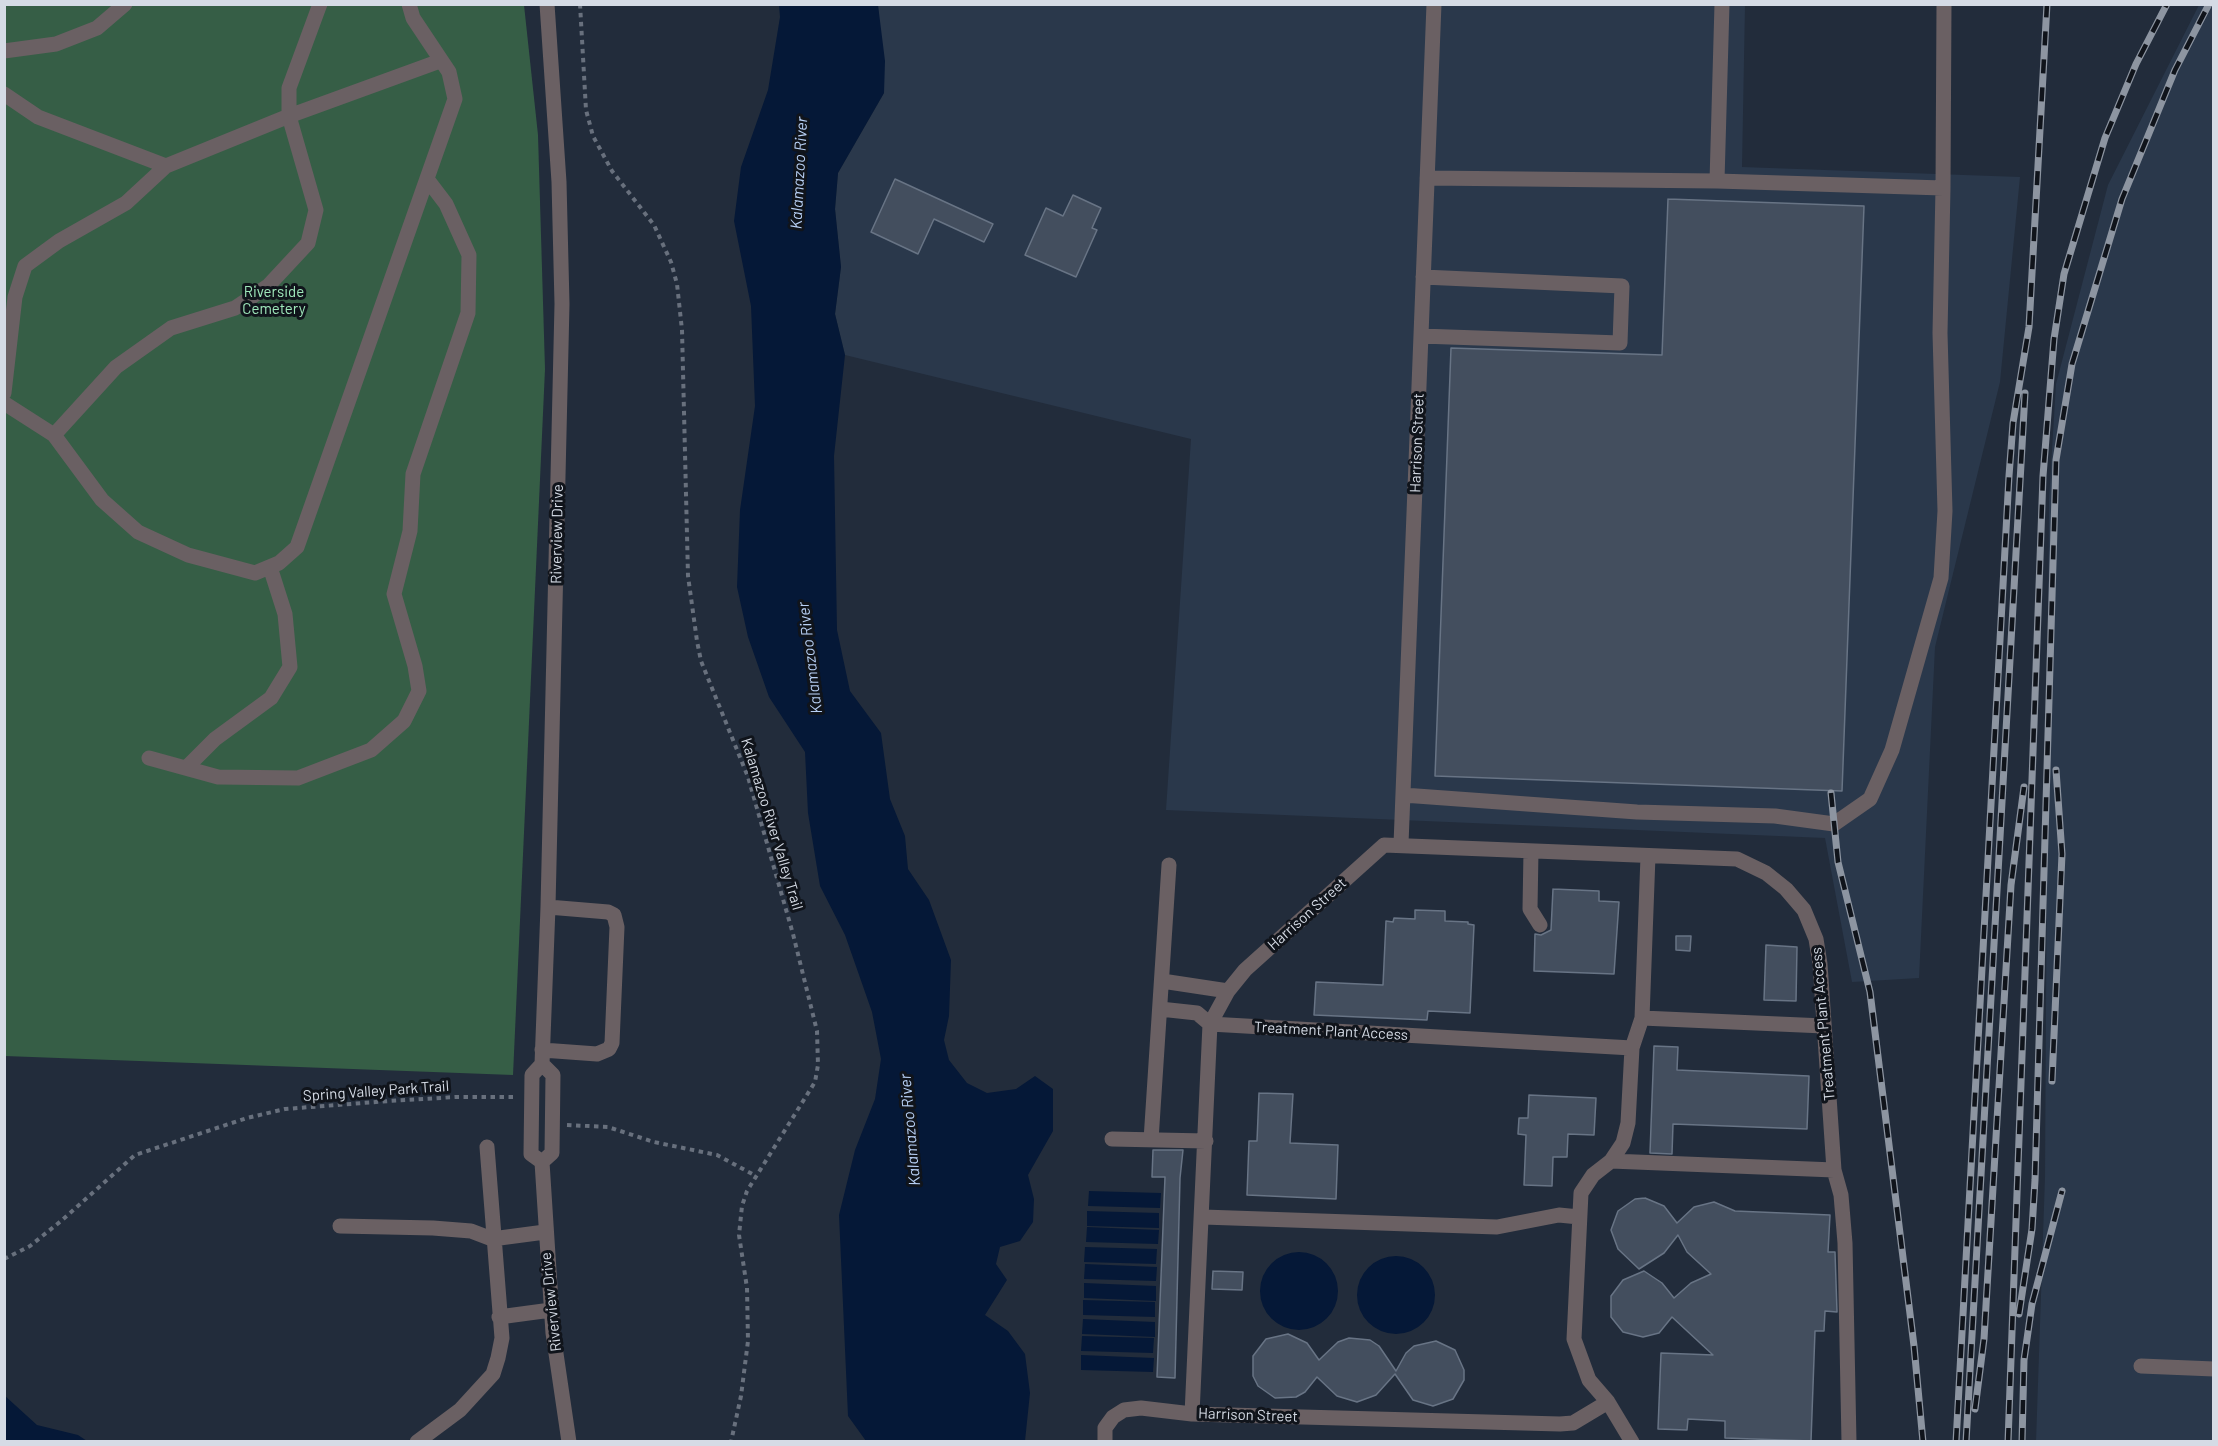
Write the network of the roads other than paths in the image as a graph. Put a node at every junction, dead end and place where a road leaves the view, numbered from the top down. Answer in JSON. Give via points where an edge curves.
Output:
{"nodes":[{"id":1,"x":125,"y":4,"type":"edge"},
{"id":2,"x":320,"y":4,"type":"edge"},
{"id":3,"x":409,"y":4,"type":"edge"},
{"id":4,"x":547,"y":4,"type":"edge"},
{"id":5,"x":1434,"y":4,"type":"edge"},
{"id":6,"x":1722,"y":4,"type":"edge"},
{"id":7,"x":1944,"y":4,"type":"edge"},
{"id":8,"x":4,"y":51,"type":"edge"},
{"id":9,"x":440,"y":61,"type":"junction"},
{"id":10,"x":4,"y":94,"type":"edge"},
{"id":11,"x":290,"y":116,"type":"junction"},
{"id":12,"x":166,"y":166,"type":"junction"},
{"id":13,"x":1427,"y":178,"type":"junction"},
{"id":14,"x":427,"y":179,"type":"junction"},
{"id":15,"x":1717,"y":181,"type":"junction"},
{"id":16,"x":1943,"y":188,"type":"junction"},
{"id":17,"x":1423,"y":277,"type":"junction"},
{"id":18,"x":1421,"y":336,"type":"junction"},
{"id":19,"x":4,"y":393,"type":"edge"},
{"id":20,"x":4,"y":403,"type":"edge"},
{"id":21,"x":54,"y":435,"type":"junction"},
{"id":22,"x":270,"y":567,"type":"junction"},
{"id":23,"x":149,"y":758,"type":"dead end"},
{"id":24,"x":186,"y":768,"type":"junction"},
{"id":25,"x":1402,"y":795,"type":"junction"},
{"id":26,"x":1401,"y":844,"type":"junction"},
{"id":27,"x":1531,"y":851,"type":"junction"},
{"id":28,"x":1648,"y":856,"type":"junction"},
{"id":29,"x":1169,"y":865,"type":"dead end"},
{"id":30,"x":549,"y":907,"type":"junction"},
{"id":31,"x":1540,"y":925,"type":"dead end"},
{"id":32,"x":1162,"y":981,"type":"junction"},
{"id":33,"x":1228,"y":991,"type":"junction"},
{"id":34,"x":1160,"y":1009,"type":"junction"},
{"id":35,"x":1642,"y":1018,"type":"junction"},
{"id":36,"x":1210,"y":1024,"type":"junction"},
{"id":37,"x":1824,"y":1026,"type":"junction"},
{"id":38,"x":1632,"y":1048,"type":"junction"},
{"id":39,"x":542,"y":1057,"type":"junction"},
{"id":40,"x":1112,"y":1139,"type":"dead end"},
{"id":41,"x":1152,"y":1140,"type":"junction"},
{"id":42,"x":1206,"y":1141,"type":"junction"},
{"id":43,"x":487,"y":1147,"type":"dead end"},
{"id":44,"x":1611,"y":1161,"type":"junction"},
{"id":45,"x":542,"y":1162,"type":"junction"},
{"id":46,"x":1834,"y":1170,"type":"junction"},
{"id":47,"x":1203,"y":1217,"type":"junction"},
{"id":48,"x":1579,"y":1218,"type":"junction"},
{"id":49,"x":340,"y":1226,"type":"dead end"},
{"id":50,"x":544,"y":1232,"type":"junction"},
{"id":51,"x":492,"y":1239,"type":"junction"},
{"id":52,"x":551,"y":1310,"type":"junction"},
{"id":53,"x":499,"y":1317,"type":"junction"},
{"id":54,"x":2141,"y":1366,"type":"dead end"},
{"id":55,"x":2214,"y":1369,"type":"edge"},
{"id":56,"x":1608,"y":1402,"type":"junction"},
{"id":57,"x":1192,"y":1414,"type":"junction"},
{"id":58,"x":417,"y":1442,"type":"edge"},
{"id":59,"x":569,"y":1442,"type":"edge"},
{"id":60,"x":1105,"y":1442,"type":"edge"},
{"id":61,"x":1632,"y":1442,"type":"edge"},
{"id":62,"x":1849,"y":1442,"type":"edge"}],
"edges":[{"from":1,"to":8,"type":"street","via":[[97,28],[66,40]]},
{"from":2,"to":11,"type":"street","via":[[289,88]]},
{"from":3,"to":9,"type":"street","via":[[413,18]]},
{"from":4,"to":30,"type":"street","name":"Riverview Drive","via":[[559,182],[562,304]]},
{"from":5,"to":13,"type":"street","name":"Harrison Street"},
{"from":6,"to":15,"type":"street"},
{"from":7,"to":16,"type":"street"},
{"from":9,"to":11,"type":"street"},
{"from":9,"to":14,"type":"street","via":[[449,72],[454,99]]},
{"from":10,"to":12,"type":"street","via":[[38,117]]},
{"from":11,"to":12,"type":"street"},
{"from":11,"to":21,"type":"street","via":[[316,210],[308,243],[268,286],[235,308],[171,328],[116,367]]},
{"from":12,"to":19,"type":"street","via":[[126,203],[59,241],[25,266],[15,297]]},
{"from":13,"to":15,"type":"street"},
{"from":13,"to":17,"type":"street","name":"Harrison Street"},
{"from":14,"to":22,"type":"street","via":[[297,547]]},
{"from":14,"to":24,"type":"street","via":[[446,204],[469,255],[468,313],[413,474],[410,531],[394,594],[419,691],[404,721],[371,750],[298,777],[218,777]]},
{"from":15,"to":16,"type":"street"},
{"from":16,"to":25,"type":"street","via":[[1940,333],[1945,511],[1941,578],[1892,750],[1870,799],[1834,824],[1775,816],[1637,812]]},
{"from":17,"to":18,"type":"street","name":"Harrison Street"},
{"from":17,"to":18,"type":"street","via":[[1622,285],[1620,343]]},
{"from":18,"to":25,"type":"street","name":"Harrison Street"},
{"from":20,"to":21,"type":"street"},
{"from":21,"to":22,"type":"street","via":[[102,500],[138,532],[188,555],[224,566],[255,573]]},
{"from":22,"to":24,"type":"street","via":[[285,614],[290,667],[271,698],[215,739]]},
{"from":23,"to":24,"type":"street"},
{"from":25,"to":26,"type":"street","name":"Harrison Street"},
{"from":26,"to":27,"type":"street","name":"Treatment Plant Access"},
{"from":26,"to":33,"type":"street","name":"Harrison Street","via":[[1384,845],[1245,970]]},
{"from":27,"to":28,"type":"street","name":"Treatment Plant Access"},
{"from":27,"to":31,"type":"street","via":[[1530,909]]},
{"from":28,"to":35,"type":"street"},
{"from":28,"to":37,"type":"street","name":"Treatment Plant Access","via":[[1737,859],[1766,873],[1786,889],[1804,910],[1816,939]]},
{"from":29,"to":32,"type":"street"},
{"from":30,"to":39,"type":"street","name":"Riverview Drive"},
{"from":30,"to":39,"type":"street","via":[[614,915],[612,1043],[609,1049],[597,1054]]},
{"from":32,"to":33,"type":"street"},
{"from":32,"to":34,"type":"street"},
{"from":33,"to":36,"type":"street","name":"Harrison Street"},
{"from":34,"to":36,"type":"street","via":[[1197,1013]]},
{"from":34,"to":41,"type":"street"},
{"from":35,"to":37,"type":"street"},
{"from":35,"to":38,"type":"street"},
{"from":36,"to":38,"type":"street","name":"Treatment Plant Access"},
{"from":36,"to":42,"type":"street","name":"Harrison Street"},
{"from":37,"to":46,"type":"street","name":"Treatment Plant Access"},
{"from":38,"to":44,"type":"street","via":[[1628,1123],[1623,1143]]},
{"from":39,"to":45,"type":"street","name":"Riverview Drive","via":[[553,1075],[552,1152]]},
{"from":39,"to":45,"type":"street","name":"Riverview Drive","via":[[532,1075],[531,1097],[531,1154]]},
{"from":40,"to":41,"type":"street"},
{"from":41,"to":42,"type":"street"},
{"from":42,"to":47,"type":"street","name":"Harrison Street"},
{"from":43,"to":51,"type":"street"},
{"from":44,"to":46,"type":"street"},
{"from":44,"to":48,"type":"street","via":[[1593,1175],[1581,1193]]},
{"from":45,"to":50,"type":"street","name":"Riverview Drive"},
{"from":46,"to":62,"type":"street","name":"Treatment Plant Access","via":[[1841,1195],[1845,1243]]},
{"from":47,"to":48,"type":"street","via":[[1497,1227],[1559,1215]]},
{"from":47,"to":57,"type":"street","name":"Harrison Street"},
{"from":48,"to":56,"type":"street","via":[[1574,1339],[1589,1380]]},
{"from":49,"to":51,"type":"street","via":[[471,1231]]},
{"from":50,"to":51,"type":"street"},
{"from":50,"to":52,"type":"street","name":"Riverview Drive"},
{"from":51,"to":53,"type":"street"},
{"from":52,"to":53,"type":"street"},
{"from":52,"to":59,"type":"street","name":"Riverview Drive"},
{"from":53,"to":58,"type":"street","via":[[502,1338],[493,1374],[460,1410]]},
{"from":54,"to":55,"type":"street"},
{"from":56,"to":57,"type":"street","name":"Harrison Street","via":[[1573,1423],[1560,1424]]},
{"from":56,"to":61,"type":"street"},
{"from":57,"to":60,"type":"street","via":[[1124,1410],[1105,1428]]}]}
